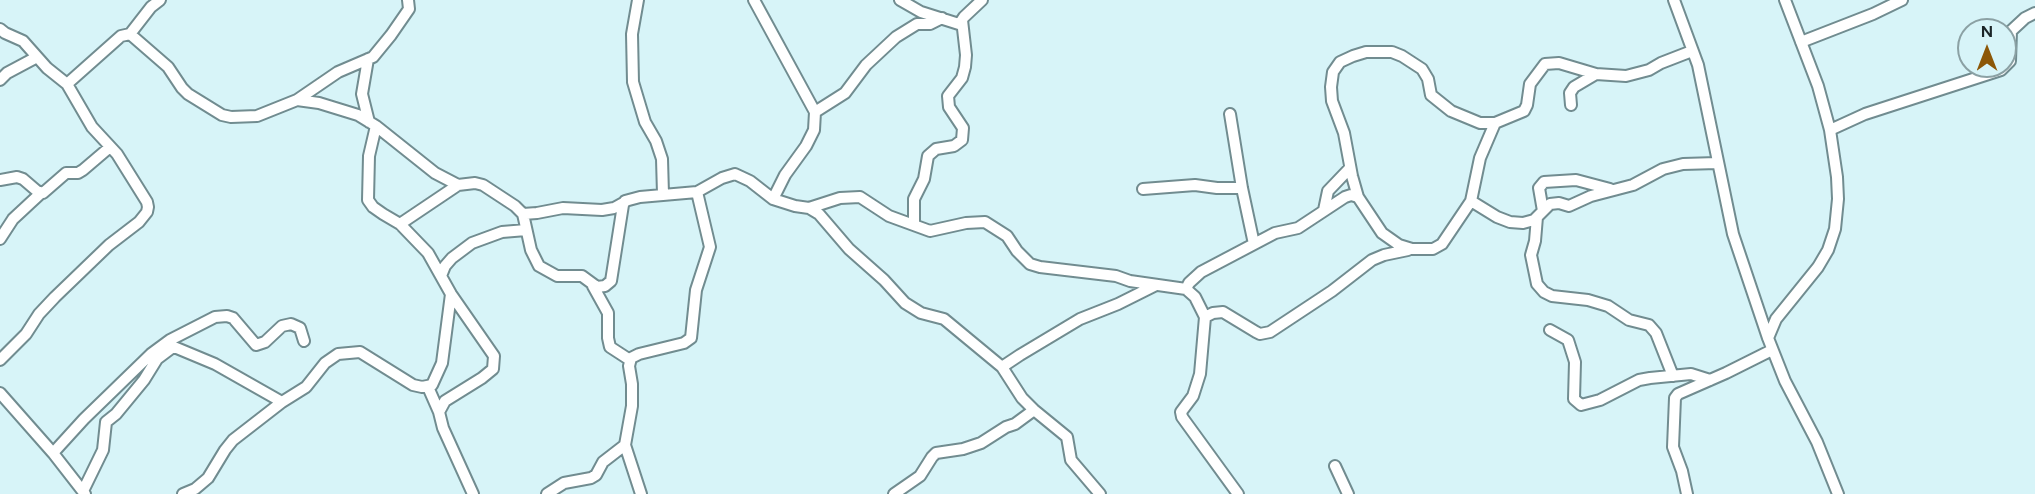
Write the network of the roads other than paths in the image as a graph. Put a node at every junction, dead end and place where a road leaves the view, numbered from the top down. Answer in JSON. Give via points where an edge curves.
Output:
{"nodes":[{"id":1,"x":160,"y":0,"type":"edge"},
{"id":2,"x":408,"y":0,"type":"edge"},
{"id":3,"x":638,"y":0,"type":"edge"},
{"id":4,"x":754,"y":0,"type":"edge"},
{"id":5,"x":900,"y":0,"type":"edge"},
{"id":6,"x":982,"y":0,"type":"edge"},
{"id":7,"x":1674,"y":0,"type":"edge"},
{"id":8,"x":1785,"y":0,"type":"edge"},
{"id":9,"x":1902,"y":0,"type":"edge"},
{"id":10,"x":2035,"y":13,"type":"edge"},
{"id":11,"x":942,"y":18,"type":"junction"},
{"id":12,"x":962,"y":24,"type":"junction"},
{"id":13,"x":2,"y":34,"type":"edge"},
{"id":14,"x":130,"y":34,"type":"junction"},
{"id":15,"x":1801,"y":42,"type":"junction"},
{"id":16,"x":1692,"y":51,"type":"junction"},
{"id":17,"x":37,"y":57,"type":"junction"},
{"id":18,"x":368,"y":59,"type":"junction"},
{"id":19,"x":1596,"y":74,"type":"junction"},
{"id":20,"x":0,"y":80,"type":"edge"},
{"id":21,"x":67,"y":84,"type":"junction"},
{"id":22,"x":297,"y":100,"type":"junction"},
{"id":23,"x":1571,"y":105,"type":"dead end"},
{"id":24,"x":815,"y":112,"type":"junction"},
{"id":25,"x":1230,"y":114,"type":"dead end"},
{"id":26,"x":1495,"y":123,"type":"junction"},
{"id":27,"x":373,"y":124,"type":"junction"},
{"id":28,"x":1830,"y":130,"type":"junction"},
{"id":29,"x":111,"y":147,"type":"junction"},
{"id":30,"x":1717,"y":163,"type":"junction"},
{"id":31,"x":1350,"y":168,"type":"junction"},
{"id":32,"x":0,"y":180,"type":"edge"},
{"id":33,"x":458,"y":185,"type":"junction"},
{"id":34,"x":1242,"y":188,"type":"junction"},
{"id":35,"x":1143,"y":189,"type":"dead end"},
{"id":36,"x":1613,"y":190,"type":"junction"},
{"id":37,"x":697,"y":192,"type":"junction"},
{"id":38,"x":41,"y":193,"type":"junction"},
{"id":39,"x":663,"y":194,"type":"junction"},
{"id":40,"x":1358,"y":197,"type":"junction"},
{"id":41,"x":773,"y":199,"type":"junction"},
{"id":42,"x":1470,"y":201,"type":"junction"},
{"id":43,"x":624,"y":203,"type":"junction"},
{"id":44,"x":809,"y":208,"type":"junction"},
{"id":45,"x":1324,"y":210,"type":"junction"},
{"id":46,"x":523,"y":214,"type":"junction"},
{"id":47,"x":1540,"y":214,"type":"junction"},
{"id":48,"x":400,"y":224,"type":"junction"},
{"id":49,"x":914,"y":225,"type":"junction"},
{"id":50,"x":526,"y":230,"type":"junction"},
{"id":51,"x":1382,"y":233,"type":"junction"},
{"id":52,"x":0,"y":239,"type":"edge"},
{"id":53,"x":1254,"y":244,"type":"junction"},
{"id":54,"x":1412,"y":249,"type":"junction"},
{"id":55,"x":1379,"y":256,"type":"junction"},
{"id":56,"x":441,"y":276,"type":"junction"},
{"id":57,"x":1156,"y":285,"type":"junction"},
{"id":58,"x":593,"y":286,"type":"junction"},
{"id":59,"x":1186,"y":289,"type":"junction"},
{"id":60,"x":451,"y":294,"type":"junction"},
{"id":61,"x":1205,"y":317,"type":"junction"},
{"id":62,"x":1550,"y":330,"type":"dead end"},
{"id":63,"x":1768,"y":338,"type":"junction"},
{"id":64,"x":304,"y":341,"type":"dead end"},
{"id":65,"x":169,"y":345,"type":"junction"},
{"id":66,"x":1772,"y":350,"type":"junction"},
{"id":67,"x":0,"y":360,"type":"edge"},
{"id":68,"x":630,"y":360,"type":"junction"},
{"id":69,"x":1002,"y":368,"type":"junction"},
{"id":70,"x":1672,"y":376,"type":"junction"},
{"id":71,"x":1710,"y":380,"type":"junction"},
{"id":72,"x":428,"y":387,"type":"junction"},
{"id":73,"x":0,"y":393,"type":"edge"},
{"id":74,"x":282,"y":402,"type":"junction"},
{"id":75,"x":1034,"y":410,"type":"junction"},
{"id":76,"x":439,"y":412,"type":"junction"},
{"id":77,"x":626,"y":445,"type":"junction"},
{"id":78,"x":53,"y":453,"type":"junction"},
{"id":79,"x":1335,"y":466,"type":"dead end"},
{"id":80,"x":84,"y":492,"type":"edge"},
{"id":81,"x":183,"y":494,"type":"edge"},
{"id":82,"x":473,"y":494,"type":"edge"},
{"id":83,"x":547,"y":494,"type":"edge"},
{"id":84,"x":641,"y":494,"type":"edge"},
{"id":85,"x":894,"y":494,"type":"edge"},
{"id":86,"x":1100,"y":494,"type":"edge"},
{"id":87,"x":1238,"y":494,"type":"edge"},
{"id":88,"x":1348,"y":494,"type":"edge"},
{"id":89,"x":1687,"y":494,"type":"edge"},
{"id":90,"x":1838,"y":494,"type":"edge"}],
"edges":[{"from":1,"to":14,"type":"street"},
{"from":2,"to":18,"type":"street","via":[[409,9],[403,18],[381,49]]},
{"from":3,"to":39,"type":"street","via":[[632,34],[633,82],[662,159]]},
{"from":4,"to":24,"type":"street"},
{"from":5,"to":11,"type":"street","via":[[911,8]]},
{"from":6,"to":12,"type":"street"},
{"from":7,"to":16,"type":"street"},
{"from":8,"to":15,"type":"street"},
{"from":9,"to":15,"type":"street"},
{"from":10,"to":28,"type":"street","via":[[2011,31],[2010,61],[2001,70],[1865,114]]},
{"from":11,"to":12,"type":"street"},
{"from":11,"to":24,"type":"street","via":[[930,24],[917,24],[902,33],[866,65],[845,93]]},
{"from":12,"to":49,"type":"street","via":[[965,67],[948,101],[963,128],[963,136],[954,146],[936,149],[928,156],[924,179],[914,199]]},
{"from":13,"to":17,"type":"street","via":[[23,41]]},
{"from":14,"to":21,"type":"street","via":[[121,36]]},
{"from":14,"to":22,"type":"street","via":[[168,67],[188,94],[222,115],[257,116]]},
{"from":15,"to":28,"type":"street"},
{"from":16,"to":19,"type":"street","via":[[1637,74]]},
{"from":16,"to":30,"type":"street"},
{"from":17,"to":20,"type":"street"},
{"from":17,"to":21,"type":"street"},
{"from":18,"to":22,"type":"street","via":[[338,72]]},
{"from":18,"to":27,"type":"street","via":[[362,94]]},
{"from":19,"to":23,"type":"street","via":[[1574,87]]},
{"from":19,"to":26,"type":"street","via":[[1559,63],[1545,64],[1530,84],[1524,111]]},
{"from":21,"to":29,"type":"street","via":[[92,127]]},
{"from":22,"to":27,"type":"street","via":[[335,107]]},
{"from":24,"to":41,"type":"street","via":[[814,130]]},
{"from":25,"to":34,"type":"street"},
{"from":26,"to":31,"type":"street","via":[[1480,123],[1451,111],[1431,95],[1422,69],[1401,56],[1376,51],[1353,56],[1336,66],[1331,87]]},
{"from":26,"to":42,"type":"street","via":[[1480,158]]},
{"from":27,"to":33,"type":"street","via":[[435,173]]},
{"from":27,"to":48,"type":"street","via":[[368,200]]},
{"from":28,"to":63,"type":"street","via":[[1837,188],[1833,235],[1818,267],[1776,319]]},
{"from":29,"to":38,"type":"street","via":[[83,170],[66,173]]},
{"from":29,"to":67,"type":"street","via":[[147,202],[147,212],[55,297]]},
{"from":30,"to":36,"type":"street","via":[[1663,169],[1633,186]]},
{"from":30,"to":63,"type":"street","via":[[1733,234]]},
{"from":31,"to":40,"type":"street"},
{"from":31,"to":45,"type":"street","via":[[1328,191]]},
{"from":32,"to":38,"type":"street","via":[[17,177]]},
{"from":33,"to":46,"type":"street","via":[[483,185]]},
{"from":33,"to":48,"type":"street"},
{"from":34,"to":35,"type":"street","via":[[1195,185]]},
{"from":34,"to":53,"type":"street"},
{"from":36,"to":47,"type":"street","via":[[1569,206],[1555,202]]},
{"from":36,"to":47,"type":"street","via":[[1576,180],[1544,182],[1539,188]]},
{"from":37,"to":39,"type":"street"},
{"from":37,"to":41,"type":"street","via":[[735,174]]},
{"from":37,"to":68,"type":"street","via":[[710,247],[696,290],[691,338]]},
{"from":38,"to":52,"type":"street","via":[[13,219]]},
{"from":39,"to":43,"type":"street","via":[[632,198]]},
{"from":40,"to":45,"type":"street","via":[[1345,197]]},
{"from":40,"to":51,"type":"street"},
{"from":41,"to":44,"type":"street"},
{"from":42,"to":47,"type":"street","via":[[1510,222],[1523,223]]},
{"from":42,"to":54,"type":"street","via":[[1442,244],[1432,249]]},
{"from":43,"to":46,"type":"street","via":[[602,210],[563,208]]},
{"from":43,"to":58,"type":"street","via":[[610,281],[600,288]]},
{"from":44,"to":49,"type":"street","via":[[840,198],[860,197],[889,216]]},
{"from":44,"to":69,"type":"street","via":[[905,303],[921,313],[944,319]]},
{"from":45,"to":53,"type":"street","via":[[1298,228],[1275,233]]},
{"from":46,"to":50,"type":"street"},
{"from":47,"to":70,"type":"street","via":[[1531,255],[1537,284],[1552,296],[1588,300],[1649,325],[1656,333]]},
{"from":48,"to":56,"type":"street","via":[[428,253]]},
{"from":49,"to":57,"type":"street","via":[[930,231],[985,222],[1007,236],[1030,264]]},
{"from":50,"to":56,"type":"street","via":[[502,232],[472,243],[452,258]]},
{"from":50,"to":58,"type":"street","via":[[535,260],[544,270],[562,277],[582,276]]},
{"from":51,"to":54,"type":"street"},
{"from":51,"to":55,"type":"street"},
{"from":53,"to":59,"type":"street","via":[[1201,272]]},
{"from":54,"to":55,"type":"street"},
{"from":55,"to":61,"type":"street","via":[[1265,334],[1223,312]]},
{"from":56,"to":60,"type":"street"},
{"from":57,"to":59,"type":"street"},
{"from":57,"to":69,"type":"street","via":[[1080,319]]},
{"from":58,"to":68,"type":"street","via":[[608,313],[610,347]]},
{"from":59,"to":61,"type":"street"},
{"from":60,"to":72,"type":"street","via":[[442,363],[435,381]]},
{"from":60,"to":76,"type":"street","via":[[493,352],[494,364],[482,378],[445,401]]},
{"from":61,"to":87,"type":"street","via":[[1197,387],[1180,412]]},
{"from":62,"to":70,"type":"street","via":[[1568,340],[1575,362],[1574,399],[1581,405],[1639,380]]},
{"from":63,"to":66,"type":"street"},
{"from":64,"to":65,"type":"street","via":[[300,328],[291,324],[256,345],[237,322],[220,315]]},
{"from":65,"to":74,"type":"street","via":[[215,364]]},
{"from":65,"to":78,"type":"street","via":[[130,373]]},
{"from":65,"to":80,"type":"street","via":[[106,422],[103,450]]},
{"from":66,"to":71,"type":"street"},
{"from":66,"to":90,"type":"street"},
{"from":68,"to":77,"type":"street","via":[[632,406]]},
{"from":69,"to":75,"type":"street"},
{"from":70,"to":71,"type":"street","via":[[1694,375]]},
{"from":71,"to":89,"type":"street","via":[[1678,394],[1674,404],[1673,447]]},
{"from":72,"to":74,"type":"street","via":[[413,385],[370,356],[350,352],[331,358],[306,387]]},
{"from":72,"to":76,"type":"street"},
{"from":73,"to":78,"type":"street"},
{"from":74,"to":81,"type":"street","via":[[233,440],[202,484]]},
{"from":75,"to":85,"type":"street","via":[[981,443],[936,453],[920,476]]},
{"from":75,"to":86,"type":"street","via":[[1067,437],[1075,467]]},
{"from":76,"to":82,"type":"street"},
{"from":77,"to":83,"type":"street","via":[[603,462],[596,475],[564,483]]},
{"from":77,"to":84,"type":"street"},
{"from":78,"to":80,"type":"street"},
{"from":79,"to":88,"type":"street"}]}
